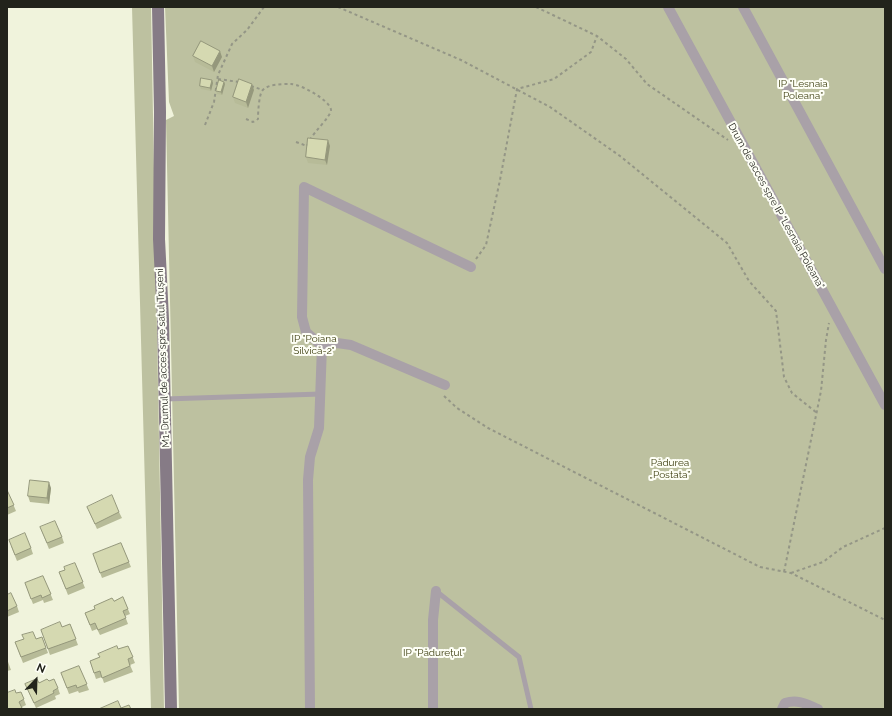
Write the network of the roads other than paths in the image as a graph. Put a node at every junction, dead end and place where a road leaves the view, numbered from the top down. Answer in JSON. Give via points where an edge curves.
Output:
{"nodes":[{"id":1,"x":158,"y":7,"type":"edge"},
{"id":2,"x":668,"y":7,"type":"edge"},
{"id":3,"x":744,"y":7,"type":"edge"},
{"id":4,"x":471,"y":267,"type":"road end"},
{"id":5,"x":885,"y":270,"type":"edge"},
{"id":6,"x":322,"y":346,"type":"junction"},
{"id":7,"x":445,"y":385,"type":"road end"},
{"id":8,"x":321,"y":394,"type":"junction"},
{"id":9,"x":165,"y":399,"type":"junction"},
{"id":10,"x":885,"y":405,"type":"edge"},
{"id":11,"x":436,"y":591,"type":"joint"},
{"id":12,"x":171,"y":709,"type":"edge"},
{"id":13,"x":310,"y":709,"type":"edge"},
{"id":14,"x":433,"y":709,"type":"edge"},
{"id":15,"x":531,"y":709,"type":"edge"},
{"id":16,"x":782,"y":709,"type":"edge"},
{"id":17,"x":818,"y":709,"type":"edge"}],
"edges":[{"from":1,"to":9,"type":"street","name":"M1-Drumul de acces spre satul Trușeni","via":[[159,239]]},
{"from":2,"to":10,"type":"street","name":"Drum de acces spre IP \"Lesnaia Poleana\""},
{"from":3,"to":5,"type":"street"},
{"from":4,"to":6,"type":"street","via":[[304,187],[302,317],[306,332]]},
{"from":6,"to":7,"type":"street","via":[[337,343],[351,345]]},
{"from":6,"to":8,"type":"street"},
{"from":8,"to":9,"type":"lane"},
{"from":8,"to":13,"type":"street","via":[[319,428],[310,457],[308,480]]},
{"from":9,"to":12,"type":"street","name":"M1-Drumul de acces spre satul Trușeni"},
{"from":11,"to":14,"type":"street","via":[[432,640]]},
{"from":11,"to":15,"type":"lane","via":[[519,657]]},
{"from":16,"to":17,"type":"street","via":[[785,703],[793,700]]}]}
